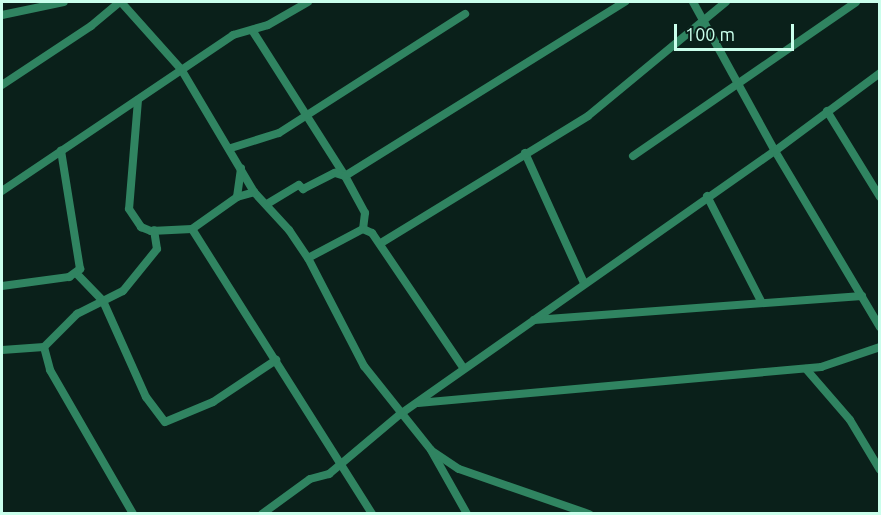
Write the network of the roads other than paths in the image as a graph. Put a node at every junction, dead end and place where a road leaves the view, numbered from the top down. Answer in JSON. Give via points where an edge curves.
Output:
{"nodes":[{"id":1,"x":64,"y":2,"type":"edge"},
{"id":2,"x":121,"y":2,"type":"edge"},
{"id":3,"x":308,"y":2,"type":"edge"},
{"id":4,"x":625,"y":2,"type":"edge"},
{"id":5,"x":693,"y":2,"type":"edge"},
{"id":6,"x":726,"y":2,"type":"edge"},
{"id":7,"x":856,"y":2,"type":"edge"},
{"id":8,"x":465,"y":14,"type":"dead end"},
{"id":9,"x":2,"y":15,"type":"edge"},
{"id":10,"x":702,"y":18,"type":"junction"},
{"id":11,"x":252,"y":30,"type":"junction"},
{"id":12,"x":181,"y":69,"type":"junction"},
{"id":13,"x":879,"y":73,"type":"edge"},
{"id":14,"x":738,"y":83,"type":"junction"},
{"id":15,"x":2,"y":85,"type":"edge"},
{"id":16,"x":138,"y":100,"type":"junction"},
{"id":17,"x":827,"y":111,"type":"junction"},
{"id":18,"x":304,"y":117,"type":"junction"},
{"id":19,"x":231,"y":148,"type":"junction"},
{"id":20,"x":61,"y":151,"type":"junction"},
{"id":21,"x":775,"y":152,"type":"junction"},
{"id":22,"x":525,"y":153,"type":"junction"},
{"id":23,"x":633,"y":156,"type":"dead end"},
{"id":24,"x":241,"y":168,"type":"junction"},
{"id":25,"x":345,"y":176,"type":"junction"},
{"id":26,"x":2,"y":191,"type":"edge"},
{"id":27,"x":254,"y":192,"type":"junction"},
{"id":28,"x":707,"y":196,"type":"junction"},
{"id":29,"x":237,"y":197,"type":"junction"},
{"id":30,"x":879,"y":197,"type":"edge"},
{"id":31,"x":267,"y":204,"type":"junction"},
{"id":32,"x":192,"y":229,"type":"junction"},
{"id":33,"x":363,"y":229,"type":"junction"},
{"id":34,"x":154,"y":230,"type":"junction"},
{"id":35,"x":381,"y":243,"type":"junction"},
{"id":36,"x":308,"y":258,"type":"junction"},
{"id":37,"x":77,"y":274,"type":"junction"},
{"id":38,"x":584,"y":283,"type":"junction"},
{"id":39,"x":2,"y":286,"type":"edge"},
{"id":40,"x":862,"y":296,"type":"junction"},
{"id":41,"x":103,"y":301,"type":"junction"},
{"id":42,"x":762,"y":303,"type":"junction"},
{"id":43,"x":534,"y":320,"type":"junction"},
{"id":44,"x":879,"y":327,"type":"edge"},
{"id":45,"x":44,"y":347,"type":"junction"},
{"id":46,"x":879,"y":347,"type":"edge"},
{"id":47,"x":2,"y":350,"type":"edge"},
{"id":48,"x":276,"y":360,"type":"junction"},
{"id":49,"x":464,"y":369,"type":"junction"},
{"id":50,"x":806,"y":369,"type":"junction"},
{"id":51,"x":415,"y":403,"type":"junction"},
{"id":52,"x":399,"y":415,"type":"junction"},
{"id":53,"x":431,"y":450,"type":"junction"},
{"id":54,"x":341,"y":462,"type":"junction"},
{"id":55,"x":879,"y":470,"type":"edge"},
{"id":56,"x":133,"y":513,"type":"edge"},
{"id":57,"x":262,"y":513,"type":"edge"},
{"id":58,"x":372,"y":513,"type":"edge"},
{"id":59,"x":467,"y":513,"type":"edge"},
{"id":60,"x":589,"y":513,"type":"edge"}],
"edges":[{"from":1,"to":9,"type":"street"},
{"from":2,"to":12,"type":"street"},
{"from":2,"to":15,"type":"street","via":[[91,27]]},
{"from":3,"to":11,"type":"street"},
{"from":4,"to":25,"type":"street"},
{"from":5,"to":10,"type":"street"},
{"from":6,"to":10,"type":"street"},
{"from":7,"to":14,"type":"street"},
{"from":8,"to":18,"type":"street"},
{"from":10,"to":14,"type":"street"},
{"from":10,"to":22,"type":"street","via":[[588,116]]},
{"from":11,"to":12,"type":"street","via":[[233,35]]},
{"from":11,"to":18,"type":"street"},
{"from":12,"to":16,"type":"street"},
{"from":12,"to":19,"type":"street"},
{"from":13,"to":17,"type":"street"},
{"from":14,"to":21,"type":"street"},
{"from":14,"to":23,"type":"street"},
{"from":16,"to":20,"type":"street"},
{"from":16,"to":34,"type":"street","via":[[129,209],[141,226]]},
{"from":17,"to":21,"type":"street"},
{"from":17,"to":30,"type":"street"},
{"from":18,"to":19,"type":"street","via":[[279,133]]},
{"from":18,"to":25,"type":"street"},
{"from":19,"to":24,"type":"street"},
{"from":20,"to":26,"type":"street"},
{"from":20,"to":37,"type":"street","via":[[81,263]]},
{"from":21,"to":28,"type":"street"},
{"from":21,"to":40,"type":"street"},
{"from":22,"to":35,"type":"street"},
{"from":22,"to":38,"type":"street"},
{"from":24,"to":27,"type":"street"},
{"from":24,"to":29,"type":"street"},
{"from":25,"to":31,"type":"street","via":[[335,172],[303,189],[299,185]]},
{"from":25,"to":33,"type":"street","via":[[365,213]]},
{"from":27,"to":29,"type":"street"},
{"from":27,"to":31,"type":"street"},
{"from":28,"to":38,"type":"street"},
{"from":28,"to":42,"type":"street"},
{"from":29,"to":32,"type":"street"},
{"from":31,"to":36,"type":"street"},
{"from":32,"to":34,"type":"street"},
{"from":32,"to":48,"type":"street"},
{"from":33,"to":35,"type":"street"},
{"from":33,"to":36,"type":"street"},
{"from":34,"to":41,"type":"street","via":[[157,249],[149,263],[123,291]]},
{"from":35,"to":49,"type":"street"},
{"from":36,"to":52,"type":"street","via":[[364,366]]},
{"from":37,"to":39,"type":"street"},
{"from":37,"to":41,"type":"street"},
{"from":38,"to":43,"type":"street"},
{"from":40,"to":42,"type":"street"},
{"from":40,"to":44,"type":"street"},
{"from":41,"to":45,"type":"street","via":[[77,314]]},
{"from":41,"to":48,"type":"street","via":[[146,398],[165,422],[213,402]]},
{"from":42,"to":43,"type":"street"},
{"from":43,"to":49,"type":"street"},
{"from":45,"to":47,"type":"street"},
{"from":45,"to":56,"type":"street","via":[[50,370]]},
{"from":46,"to":50,"type":"street"},
{"from":48,"to":54,"type":"street"},
{"from":49,"to":51,"type":"street"},
{"from":50,"to":51,"type":"street"},
{"from":50,"to":55,"type":"street","via":[[850,420]]},
{"from":51,"to":52,"type":"street"},
{"from":52,"to":53,"type":"street"},
{"from":52,"to":54,"type":"street"},
{"from":53,"to":59,"type":"street"},
{"from":53,"to":60,"type":"street","via":[[459,469]]},
{"from":54,"to":57,"type":"street","via":[[329,474],[310,478]]},
{"from":54,"to":58,"type":"street"}]}
